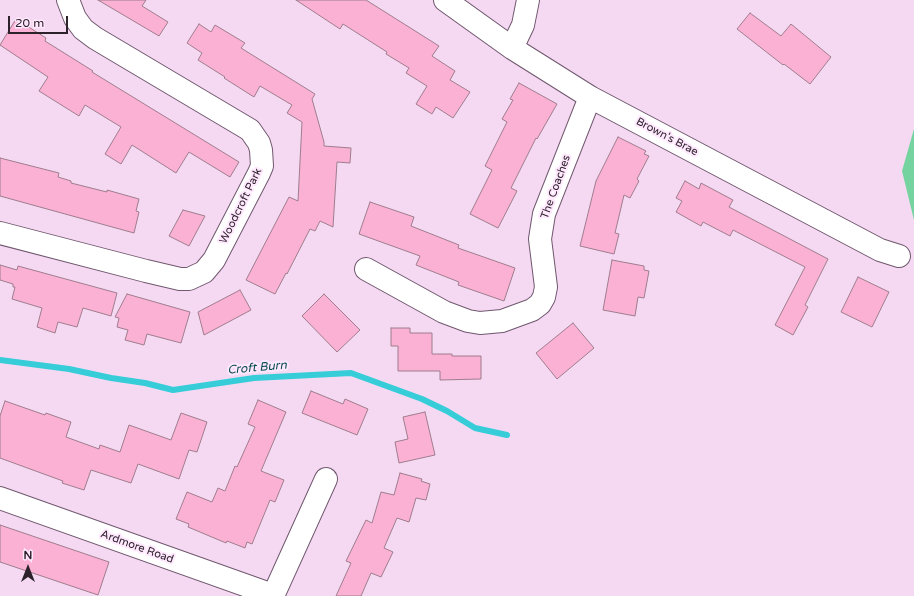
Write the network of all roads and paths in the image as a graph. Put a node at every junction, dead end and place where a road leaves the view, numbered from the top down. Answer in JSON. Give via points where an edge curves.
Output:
{"nodes":[{"id":1,"x":68,"y":0,"type":"edge"},
{"id":2,"x":445,"y":0,"type":"edge"},
{"id":3,"x":528,"y":0,"type":"edge"},
{"id":4,"x":512,"y":48,"type":"junction"},
{"id":5,"x":590,"y":97,"type":"junction"},
{"id":6,"x":0,"y":233,"type":"edge"},
{"id":7,"x":899,"y":256,"type":"dead end"},
{"id":8,"x":366,"y":269,"type":"dead end"},
{"id":9,"x":326,"y":479,"type":"dead end"},
{"id":10,"x":0,"y":498,"type":"edge"},
{"id":11,"x":273,"y":596,"type":"edge"}],
"edges":[{"from":1,"to":6,"type":"street","name":"Woodcroft Park","via":[[75,18],[83,29],[95,38],[250,130],[259,143],[262,166],[214,260],[204,272],[189,279],[146,271]]},
{"from":2,"to":4,"type":"street","name":"Brown's Brae"},
{"from":3,"to":4,"type":"street","via":[[523,25]]},
{"from":4,"to":5,"type":"street","name":"Brown's Brae"},
{"from":5,"to":7,"type":"street","name":"Brown's Brae","via":[[880,250]]},
{"from":5,"to":8,"type":"street","name":"The Coaches","via":[[544,214],[540,239],[546,287],[540,304],[532,310],[502,321],[468,321],[444,312]]},
{"from":9,"to":11,"type":"street"},
{"from":10,"to":11,"type":"street","name":"Ardmore Road"}]}
